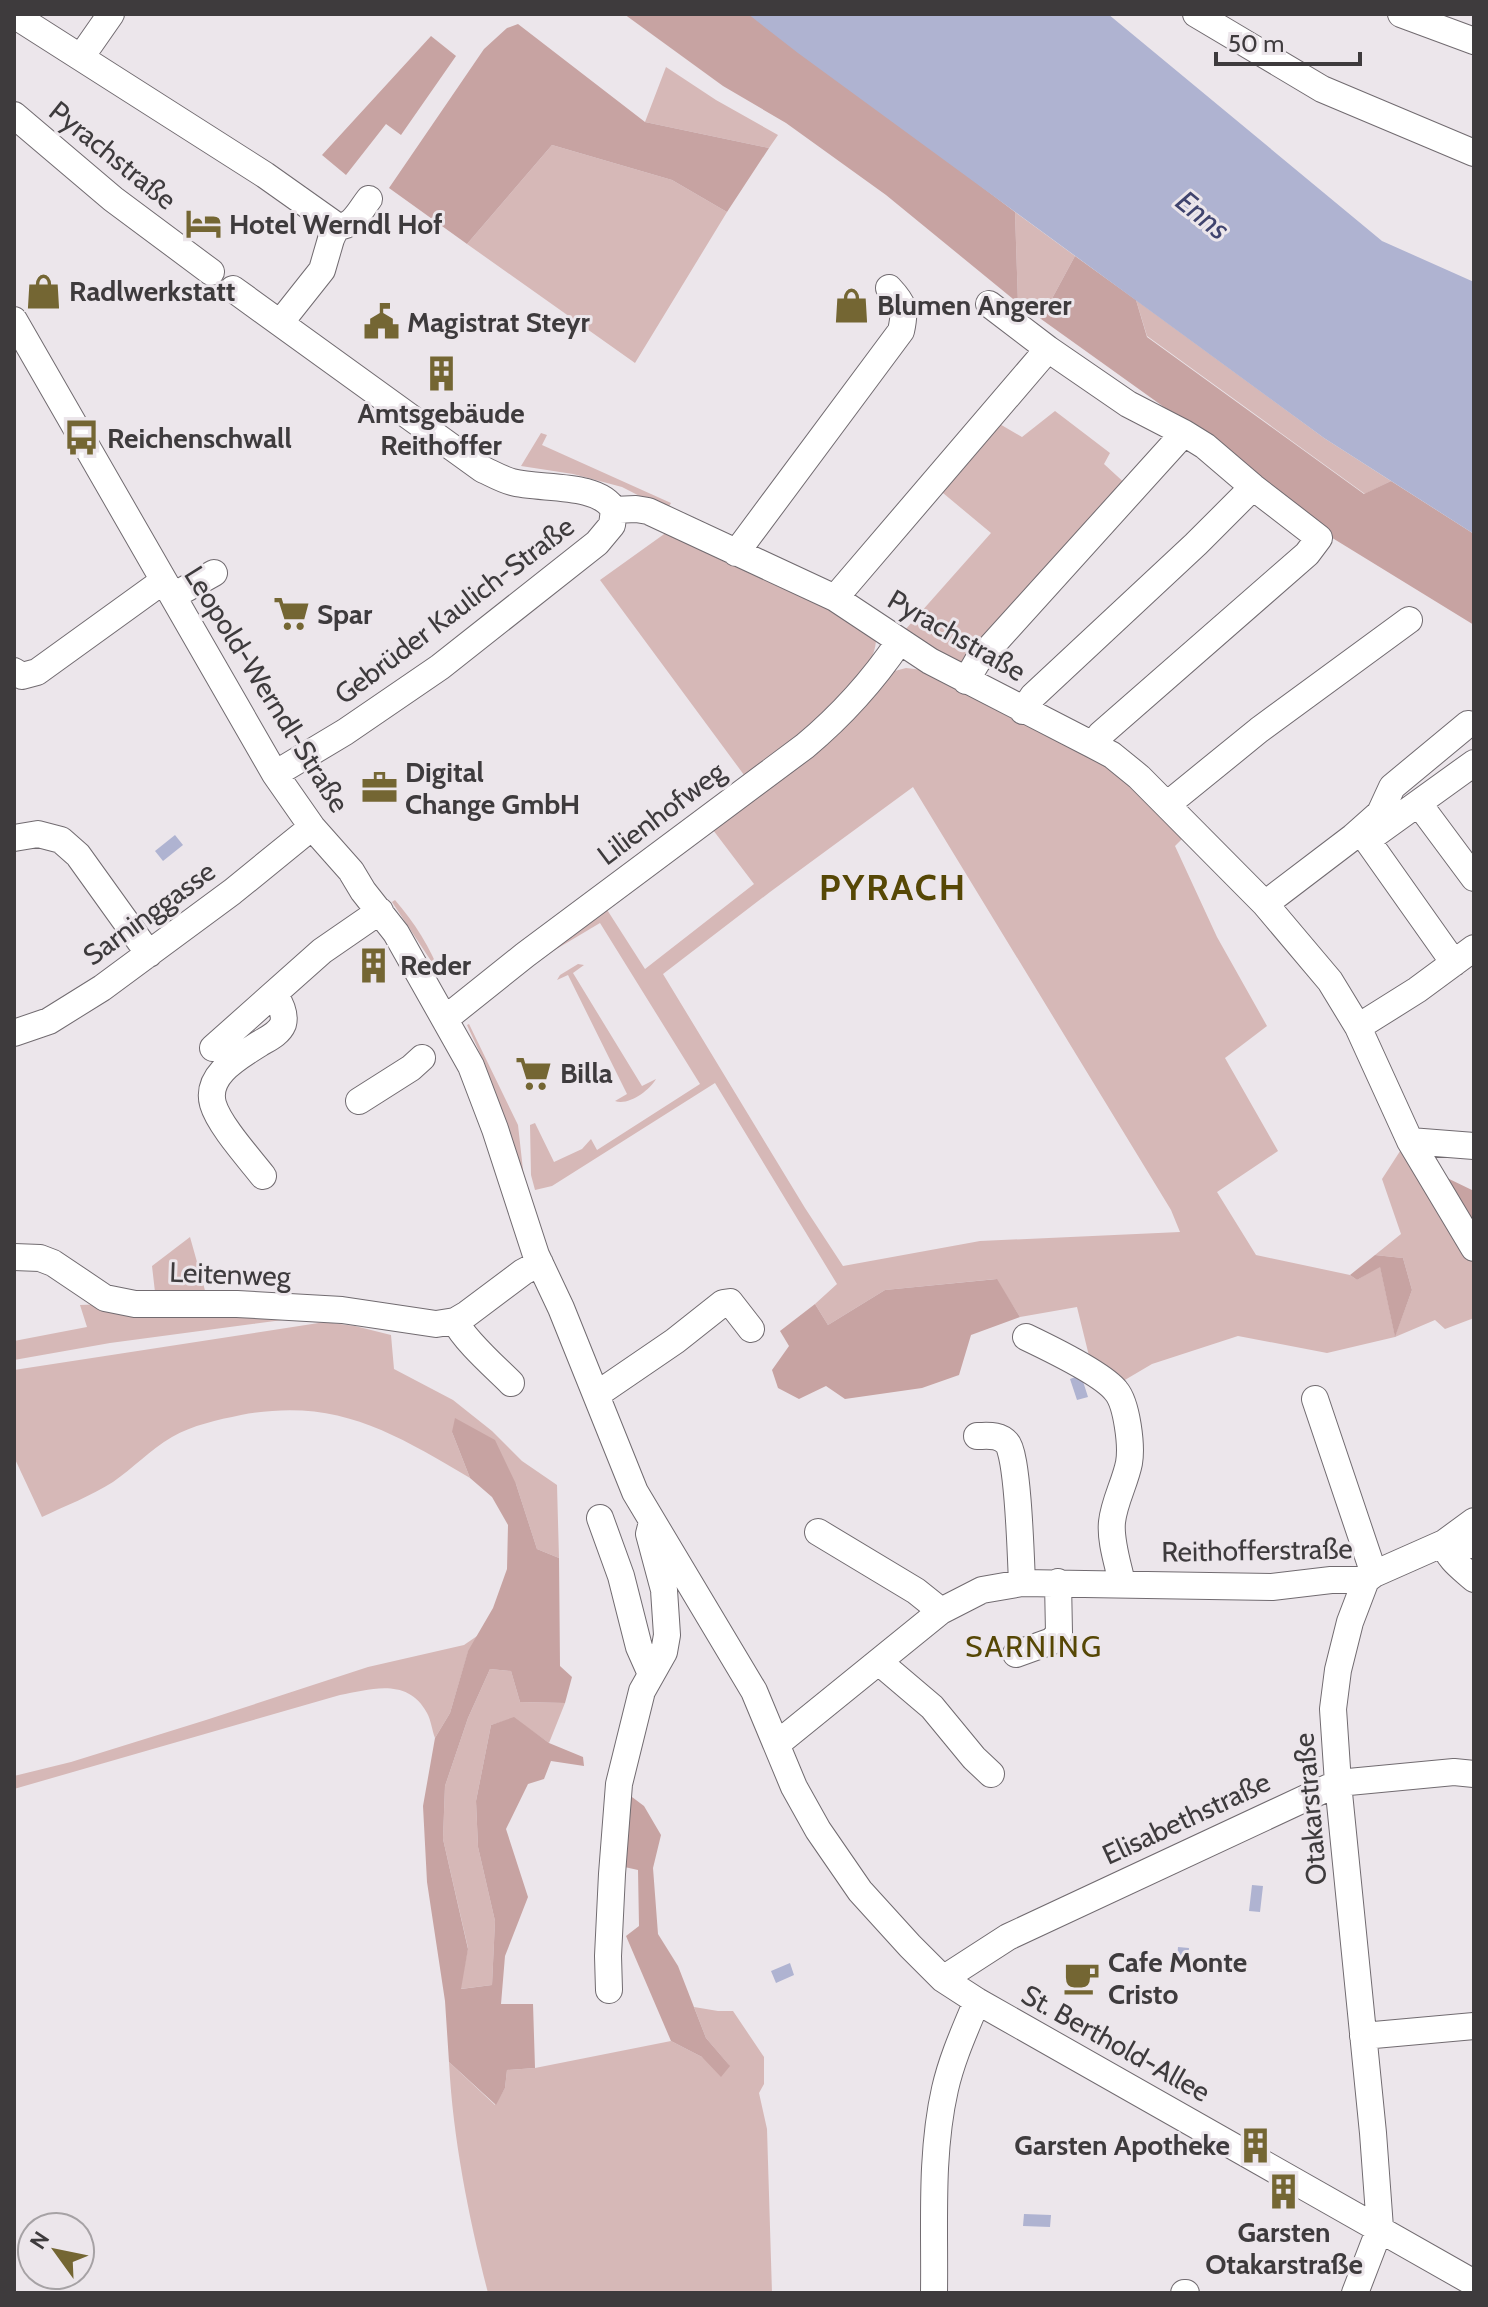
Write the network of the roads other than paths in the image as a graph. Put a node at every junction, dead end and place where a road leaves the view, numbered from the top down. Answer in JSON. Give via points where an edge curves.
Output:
{"nodes":[{"id":1,"x":111,"y":14,"type":"edge"},
{"id":2,"x":1196,"y":14,"type":"edge"},
{"id":3,"x":1401,"y":14,"type":"edge"},
{"id":4,"x":14,"y":15,"type":"edge"},
{"id":5,"x":1474,"y":41,"type":"edge"},
{"id":6,"x":81,"y":57,"type":"junction"},
{"id":7,"x":14,"y":115,"type":"edge"},
{"id":8,"x":1474,"y":153,"type":"edge"},
{"id":9,"x":369,"y":199,"type":"dead end"},
{"id":10,"x":337,"y":226,"type":"junction"},
{"id":11,"x":211,"y":272,"type":"dead end"},
{"id":12,"x":889,"y":288,"type":"dead end"},
{"id":13,"x":233,"y":289,"type":"dead end"},
{"id":14,"x":989,"y":304,"type":"dead end"},
{"id":15,"x":14,"y":320,"type":"edge"},
{"id":16,"x":280,"y":323,"type":"junction"},
{"id":17,"x":1048,"y":349,"type":"junction"},
{"id":18,"x":1184,"y":433,"type":"junction"},
{"id":19,"x":1253,"y":487,"type":"junction"},
{"id":20,"x":614,"y":510,"type":"junction"},
{"id":21,"x":736,"y":553,"type":"junction"},
{"id":22,"x":214,"y":573,"type":"dead end"},
{"id":23,"x":168,"y":589,"type":"junction"},
{"id":24,"x":835,"y":598,"type":"junction"},
{"id":25,"x":1409,"y":620,"type":"dead end"},
{"id":26,"x":899,"y":642,"type":"junction"},
{"id":27,"x":14,"y":671,"type":"edge"},
{"id":28,"x":966,"y":681,"type":"junction"},
{"id":29,"x":1023,"y":711,"type":"junction"},
{"id":30,"x":1468,"y":724,"type":"dead end"},
{"id":31,"x":1093,"y":745,"type":"junction"},
{"id":32,"x":1473,"y":766,"type":"edge"},
{"id":33,"x":275,"y":774,"type":"junction"},
{"id":34,"x":1168,"y":804,"type":"junction"},
{"id":35,"x":1419,"y":804,"type":"junction"},
{"id":36,"x":312,"y":827,"type":"junction"},
{"id":37,"x":14,"y":838,"type":"edge"},
{"id":38,"x":1360,"y":839,"type":"junction"},
{"id":39,"x":1474,"y":878,"type":"edge"},
{"id":40,"x":1265,"y":904,"type":"junction"},
{"id":41,"x":380,"y":911,"type":"junction"},
{"id":42,"x":149,"y":954,"type":"junction"},
{"id":43,"x":1464,"y":955,"type":"edge"},
{"id":44,"x":275,"y":995,"type":"junction"},
{"id":45,"x":445,"y":1019,"type":"junction"},
{"id":46,"x":1358,"y":1027,"type":"junction"},
{"id":47,"x":14,"y":1033,"type":"edge"},
{"id":48,"x":213,"y":1048,"type":"dead end"},
{"id":49,"x":422,"y":1058,"type":"dead end"},
{"id":50,"x":359,"y":1101,"type":"dead end"},
{"id":51,"x":1410,"y":1141,"type":"junction"},
{"id":52,"x":1469,"y":1151,"type":"edge"},
{"id":53,"x":263,"y":1176,"type":"dead end"},
{"id":54,"x":1474,"y":1248,"type":"edge"},
{"id":55,"x":14,"y":1257,"type":"edge"},
{"id":56,"x":540,"y":1263,"type":"junction"},
{"id":57,"x":455,"y":1321,"type":"junction"},
{"id":58,"x":751,"y":1329,"type":"dead end"},
{"id":59,"x":1026,"y":1337,"type":"dead end"},
{"id":60,"x":511,"y":1383,"type":"dead end"},
{"id":61,"x":596,"y":1395,"type":"junction"},
{"id":62,"x":1315,"y":1399,"type":"dead end"},
{"id":63,"x":977,"y":1436,"type":"dead end"},
{"id":64,"x":600,"y":1518,"type":"dead end"},
{"id":65,"x":652,"y":1521,"type":"junction"},
{"id":66,"x":1474,"y":1521,"type":"edge"},
{"id":67,"x":818,"y":1532,"type":"dead end"},
{"id":68,"x":1444,"y":1543,"type":"junction"},
{"id":69,"x":1474,"y":1545,"type":"edge"},
{"id":70,"x":1370,"y":1577,"type":"junction"},
{"id":71,"x":1474,"y":1579,"type":"edge"},
{"id":72,"x":1058,"y":1582,"type":"junction"},
{"id":73,"x":1022,"y":1583,"type":"junction"},
{"id":74,"x":1122,"y":1583,"type":"junction"},
{"id":75,"x":941,"y":1611,"type":"junction"},
{"id":76,"x":1016,"y":1654,"type":"dead end"},
{"id":77,"x":879,"y":1662,"type":"junction"},
{"id":78,"x":651,"y":1674,"type":"junction"},
{"id":79,"x":777,"y":1744,"type":"junction"},
{"id":80,"x":991,"y":1774,"type":"dead end"},
{"id":81,"x":1474,"y":1774,"type":"edge"},
{"id":82,"x":1338,"y":1783,"type":"junction"},
{"id":83,"x":943,"y":1979,"type":"junction"},
{"id":84,"x":609,"y":1990,"type":"dead end"},
{"id":85,"x":977,"y":2001,"type":"junction"},
{"id":86,"x":1474,"y":2026,"type":"edge"},
{"id":87,"x":1363,"y":2036,"type":"junction"},
{"id":88,"x":1380,"y":2228,"type":"junction"},
{"id":89,"x":1474,"y":2283,"type":"edge"},
{"id":90,"x":934,"y":2293,"type":"edge"},
{"id":91,"x":1355,"y":2293,"type":"edge"}],
"edges":[{"from":1,"to":6,"type":"street"},
{"from":2,"to":8,"type":"street","via":[[1332,94]]},
{"from":3,"to":5,"type":"street"},
{"from":4,"to":6,"type":"street"},
{"from":6,"to":10,"type":"street"},
{"from":7,"to":11,"type":"street","name":"Pyrachstraße"},
{"from":9,"to":10,"type":"street","via":[[351,224]]},
{"from":10,"to":16,"type":"street","via":[[322,270]]},
{"from":12,"to":21,"type":"street","via":[[905,311],[901,331]]},
{"from":13,"to":16,"type":"street","name":"Pyrachstraße"},
{"from":14,"to":17,"type":"street"},
{"from":15,"to":23,"type":"street","name":"Leopold-Werndl-Straße"},
{"from":16,"to":20,"type":"street","name":"Pyrachstraße","via":[[482,469],[512,482],[596,495]]},
{"from":17,"to":18,"type":"street","via":[[1128,404]]},
{"from":17,"to":24,"type":"street"},
{"from":18,"to":19,"type":"street"},
{"from":18,"to":28,"type":"street","via":[[977,662]]},
{"from":19,"to":29,"type":"street"},
{"from":19,"to":31,"type":"street","via":[[1319,538]]},
{"from":20,"to":21,"type":"street","name":"Pyrachstraße","via":[[648,511]]},
{"from":20,"to":33,"type":"street","name":"Gebrüder Kaulich-Straße","via":[[612,525],[597,543],[470,645]]},
{"from":21,"to":24,"type":"street","name":"Pyrachstraße"},
{"from":22,"to":23,"type":"street"},
{"from":23,"to":27,"type":"street","via":[[37,672],[22,676]]},
{"from":23,"to":33,"type":"street","name":"Leopold-Werndl-Straße"},
{"from":24,"to":26,"type":"street","name":"Pyrachstraße"},
{"from":25,"to":34,"type":"street"},
{"from":26,"to":28,"type":"street","name":"Pyrachstraße"},
{"from":26,"to":45,"type":"street","name":"Lilienhofweg","via":[[857,697],[805,746]]},
{"from":28,"to":29,"type":"street","name":"Pyrachstraße"},
{"from":29,"to":31,"type":"street","name":"Pyrachstraße"},
{"from":30,"to":38,"type":"street","via":[[1392,787]]},
{"from":31,"to":34,"type":"street","name":"Pyrachstraße"},
{"from":32,"to":35,"type":"street"},
{"from":33,"to":36,"type":"street","name":"Leopold-Werndl-Straße"},
{"from":34,"to":40,"type":"street","name":"Pyrachstraße"},
{"from":35,"to":38,"type":"street"},
{"from":35,"to":39,"type":"street"},
{"from":36,"to":41,"type":"street","name":"Leopold-Werndl-Straße"},
{"from":36,"to":42,"type":"street","name":"Sarninggasse"},
{"from":37,"to":42,"type":"street","via":[[38,834],[61,840],[78,855]]},
{"from":38,"to":40,"type":"street"},
{"from":38,"to":43,"type":"street"},
{"from":40,"to":46,"type":"street","name":"Pyrachstraße","via":[[1330,981]]},
{"from":41,"to":44,"type":"street","via":[[322,951]]},
{"from":41,"to":45,"type":"street","name":"Leopold-Werndl-Straße"},
{"from":42,"to":47,"type":"street","name":"Sarninggasse","via":[[49,1021]]},
{"from":43,"to":46,"type":"street"},
{"from":44,"to":48,"type":"street"},
{"from":44,"to":53,"type":"street","via":[[283,1026],[223,1070],[212,1092],[219,1118]]},
{"from":45,"to":56,"type":"street","name":"Leopold-Werndl-Straße","via":[[471,1066]]},
{"from":46,"to":51,"type":"street","name":"Pyrachstraße"},
{"from":49,"to":50,"type":"street"},
{"from":51,"to":52,"type":"street"},
{"from":51,"to":54,"type":"street","name":"Pyrachstraße"},
{"from":55,"to":57,"type":"street","name":"Leitenweg","via":[[53,1263],[105,1298],[135,1304],[237,1304],[342,1310],[422,1323]]},
{"from":56,"to":57,"type":"street"},
{"from":56,"to":61,"type":"street","name":"Leopold-Werndl-Straße"},
{"from":57,"to":60,"type":"street"},
{"from":58,"to":61,"type":"street","via":[[730,1302],[723,1303]]},
{"from":59,"to":74,"type":"street","name":"Reithofferstraße","via":[[1101,1379],[1117,1391],[1124,1408],[1130,1457],[1112,1523]]},
{"from":61,"to":65,"type":"street","name":"Leopold-Werndl-Straße"},
{"from":62,"to":70,"type":"street"},
{"from":63,"to":73,"type":"street","via":[[995,1435],[1011,1449]]},
{"from":64,"to":78,"type":"street"},
{"from":65,"to":78,"type":"street","via":[[649,1534],[664,1590],[667,1635]]},
{"from":65,"to":79,"type":"street","name":"Leopold-Werndl-Straße","via":[[754,1691]]},
{"from":66,"to":68,"type":"street","name":"Reithofferstraße"},
{"from":67,"to":75,"type":"street"},
{"from":68,"to":69,"type":"street"},
{"from":68,"to":70,"type":"street","name":"Reithofferstraße"},
{"from":68,"to":71,"type":"street","via":[[1451,1559]]},
{"from":70,"to":74,"type":"street","name":"Reithofferstraße","via":[[1272,1587]]},
{"from":70,"to":82,"type":"street","name":"Otakarstraße","via":[[1350,1622],[1338,1670],[1333,1709]]},
{"from":72,"to":73,"type":"street","name":"Reithofferstraße"},
{"from":72,"to":74,"type":"street","name":"Reithofferstraße"},
{"from":72,"to":76,"type":"street","via":[[1059,1633],[1052,1641]]},
{"from":73,"to":75,"type":"street","name":"Reithofferstraße","via":[[982,1590]]},
{"from":75,"to":77,"type":"street","name":"Reithofferstraße"},
{"from":77,"to":79,"type":"street","name":"Reithofferstraße"},
{"from":77,"to":80,"type":"street","via":[[932,1707]]},
{"from":78,"to":84,"type":"street","via":[[619,1784]]},
{"from":79,"to":83,"type":"street","name":"St. Berthold-Allee","via":[[818,1830],[860,1891]]},
{"from":81,"to":82,"type":"street","name":"Elisabethstraße"},
{"from":82,"to":83,"type":"street","name":"Elisabethstraße","via":[[1008,1937]]},
{"from":82,"to":87,"type":"street","name":"Otakarstraße"},
{"from":83,"to":85,"type":"street","name":"St. Berthold-Allee"},
{"from":85,"to":88,"type":"street","name":"St. Berthold-Allee"},
{"from":85,"to":90,"type":"street","via":[[945,2087],[938,2128]]},
{"from":86,"to":87,"type":"street"},
{"from":87,"to":88,"type":"street","name":"Otakarstraße"},
{"from":88,"to":89,"type":"street","name":"St. Berthold-Allee"},
{"from":88,"to":91,"type":"street"}]}
